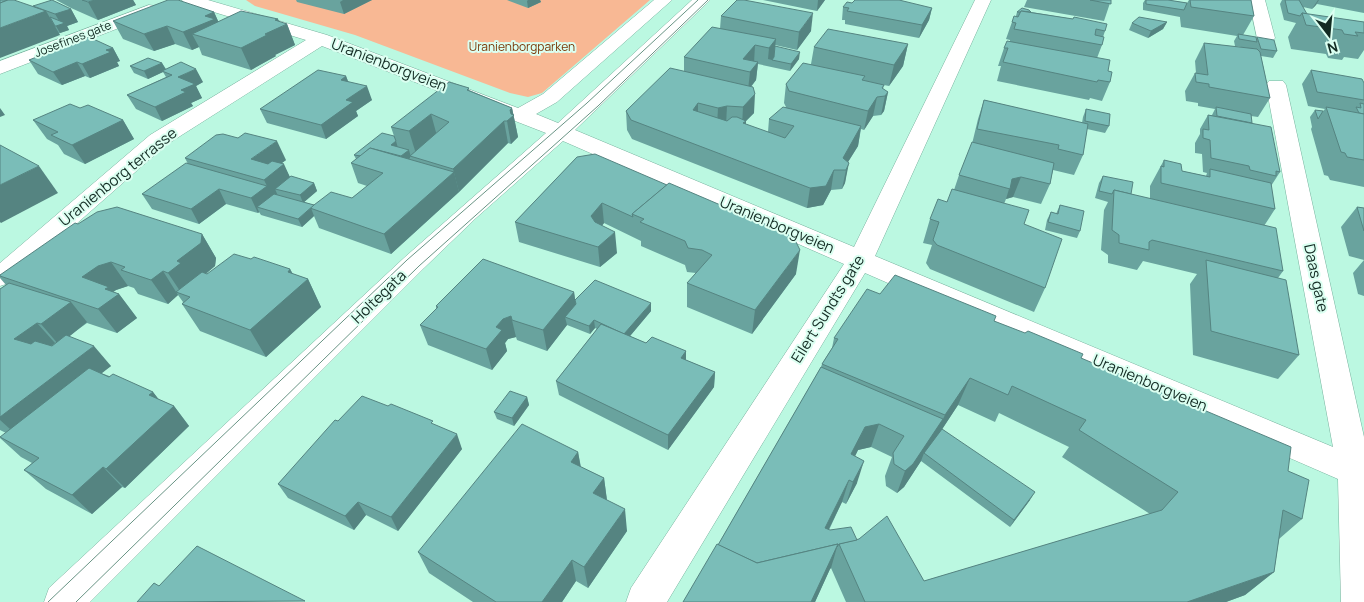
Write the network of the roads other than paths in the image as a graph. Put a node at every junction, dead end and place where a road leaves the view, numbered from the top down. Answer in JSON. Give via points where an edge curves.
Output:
{"nodes":[{"id":1,"x":190,"y":0,"type":"edge"},
{"id":2,"x":664,"y":0,"type":"edge"},
{"id":3,"x":702,"y":0,"type":"edge"},
{"id":4,"x":983,"y":0,"type":"edge"},
{"id":5,"x":1257,"y":0,"type":"edge"},
{"id":6,"x":167,"y":3,"type":"edge"},
{"id":7,"x":1266,"y":38,"type":"edge"},
{"id":8,"x":321,"y":39,"type":"junction"},
{"id":9,"x":0,"y":68,"type":"edge"},
{"id":10,"x":1276,"y":85,"type":"dead end"},
{"id":11,"x":520,"y":115,"type":"junction"},
{"id":12,"x":560,"y":132,"type":"junction"},
{"id":13,"x":860,"y":260,"type":"junction"},
{"id":14,"x":0,"y":277,"type":"edge"},
{"id":15,"x":1360,"y":473,"type":"edge"},
{"id":16,"x":63,"y":602,"type":"edge"},
{"id":17,"x":645,"y":602,"type":"edge"},
{"id":18,"x":1360,"y":602,"type":"edge"}],
"edges":[{"from":1,"to":8,"type":"street","name":"Uranienborgveien"},
{"from":2,"to":11,"type":"street","via":[[550,98]]},
{"from":3,"to":12,"type":"street","name":"Holtegata"},
{"from":4,"to":13,"type":"street","name":"Eilert Sundts gate"},
{"from":5,"to":7,"type":"street"},
{"from":6,"to":9,"type":"street","name":"Josefines gate"},
{"from":8,"to":11,"type":"street","name":"Uranienborgveien"},
{"from":8,"to":14,"type":"street","name":"Uranienborg terrasse","via":[[158,140]]},
{"from":10,"to":15,"type":"street","name":"Daas gate"},
{"from":11,"to":12,"type":"street","name":"Uranienborgveien"},
{"from":12,"to":13,"type":"street","name":"Uranienborgveien"},
{"from":12,"to":16,"type":"street","name":"Holtegata","via":[[414,263]]},
{"from":13,"to":15,"type":"street","name":"Uranienborgveien"},
{"from":13,"to":17,"type":"street","name":"Eilert Sundts gate"},
{"from":15,"to":18,"type":"street","name":"Daas gate"}]}
